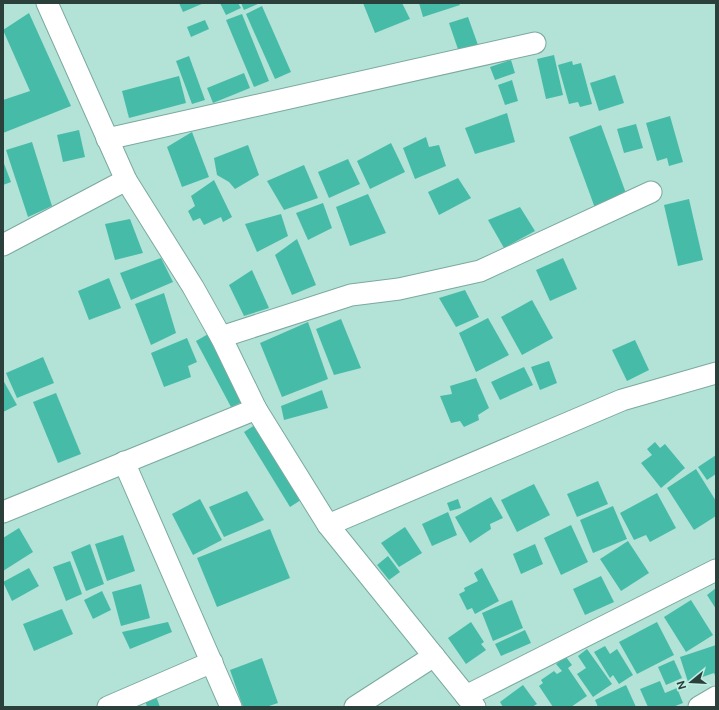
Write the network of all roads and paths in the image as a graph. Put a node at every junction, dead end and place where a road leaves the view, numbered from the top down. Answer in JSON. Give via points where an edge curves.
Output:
{"nodes":[{"id":1,"x":47,"y":3,"type":"edge"},
{"id":2,"x":536,"y":43,"type":"dead end"},
{"id":3,"x":107,"y":139,"type":"junction"},
{"id":4,"x":126,"y":180,"type":"junction"},
{"id":5,"x":650,"y":192,"type":"dead end"},
{"id":6,"x":3,"y":245,"type":"edge"},
{"id":7,"x":221,"y":338,"type":"junction"},
{"id":8,"x":716,"y":373,"type":"edge"},
{"id":9,"x":256,"y":409,"type":"junction"},
{"id":10,"x":124,"y":462,"type":"junction"},
{"id":11,"x":3,"y":512,"type":"edge"},
{"id":12,"x":328,"y":525,"type":"junction"},
{"id":13,"x":716,"y":570,"type":"edge"},
{"id":14,"x":434,"y":656,"type":"junction"},
{"id":15,"x":212,"y":662,"type":"junction"},
{"id":16,"x":716,"y":697,"type":"edge"},
{"id":17,"x":470,"y":702,"type":"edge"},
{"id":18,"x":108,"y":707,"type":"edge"},
{"id":19,"x":231,"y":707,"type":"edge"},
{"id":20,"x":355,"y":707,"type":"edge"},
{"id":21,"x":699,"y":707,"type":"edge"}],
"edges":[{"from":1,"to":3,"type":"street"},
{"from":2,"to":3,"type":"street"},
{"from":3,"to":4,"type":"street"},
{"from":4,"to":6,"type":"street"},
{"from":4,"to":7,"type":"street","via":[[193,287]]},
{"from":5,"to":7,"type":"street","via":[[480,271],[399,289],[351,295]]},
{"from":7,"to":9,"type":"street"},
{"from":8,"to":12,"type":"street","via":[[622,400]]},
{"from":9,"to":10,"type":"street"},
{"from":9,"to":12,"type":"street"},
{"from":10,"to":11,"type":"street"},
{"from":10,"to":15,"type":"street"},
{"from":12,"to":14,"type":"street"},
{"from":13,"to":17,"type":"street"},
{"from":14,"to":17,"type":"street"},
{"from":14,"to":20,"type":"street"},
{"from":15,"to":18,"type":"street"},
{"from":15,"to":19,"type":"street"},
{"from":16,"to":21,"type":"street"}]}
